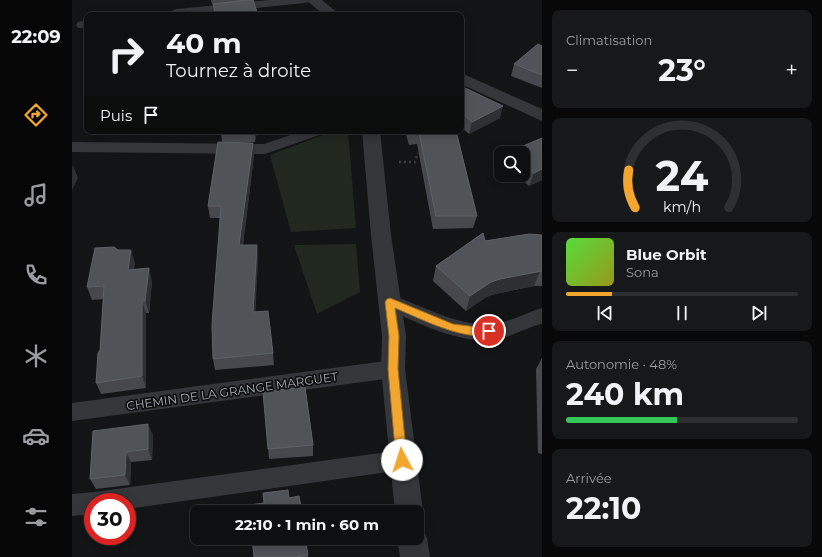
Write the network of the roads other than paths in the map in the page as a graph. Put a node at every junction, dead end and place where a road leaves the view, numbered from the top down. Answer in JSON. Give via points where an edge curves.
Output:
{"nodes":[{"id":1,"x":304,"y":0,"type":"edge"},
{"id":2,"x":313,"y":0,"type":"edge"},
{"id":3,"x":205,"y":11,"type":"junction"},
{"id":4,"x":191,"y":12,"type":"edge"},
{"id":5,"x":202,"y":12,"type":"edge"},
{"id":6,"x":329,"y":12,"type":"edge"},
{"id":7,"x":464,"y":79,"type":"edge"},
{"id":8,"x":542,"y":116,"type":"edge"},
{"id":9,"x":308,"y":134,"type":"edge"},
{"id":10,"x":371,"y":134,"type":"edge"},
{"id":11,"x":72,"y":147,"type":"edge"},
{"id":12,"x":390,"y":302,"type":"junction"},
{"id":13,"x":542,"y":316,"type":"edge"},
{"id":14,"x":393,"y":369,"type":"junction"},
{"id":15,"x":72,"y":412,"type":"edge"},
{"id":16,"x":402,"y":460,"type":"junction"},
{"id":17,"x":136,"y":497,"type":"edge"},
{"id":18,"x":84,"y":504,"type":"edge"},
{"id":19,"x":407,"y":505,"type":"edge"},
{"id":20,"x":72,"y":506,"type":"edge"},
{"id":21,"x":413,"y":545,"type":"edge"},
{"id":22,"x":415,"y":557,"type":"edge"}],
"edges":[{"from":1,"to":3,"type":"lane"},
{"from":2,"to":6,"type":"street"},
{"from":3,"to":4,"type":"lane"},
{"from":3,"to":5,"type":"lane"},
{"from":7,"to":8,"type":"street"},
{"from":9,"to":11,"type":"lane","via":[[265,149]]},
{"from":10,"to":12,"type":"street"},
{"from":12,"to":13,"type":"lane","via":[[452,327],[480,332],[499,331]]},
{"from":12,"to":14,"type":"street","via":[[394,336]]},
{"from":14,"to":15,"type":"lane","name":"CHEMIN DE LA GRANGE MARGUET"},
{"from":14,"to":16,"type":"street"},
{"from":16,"to":17,"type":"lane"},
{"from":16,"to":19,"type":"street"},
{"from":18,"to":20,"type":"lane"},
{"from":21,"to":22,"type":"street"}]}
